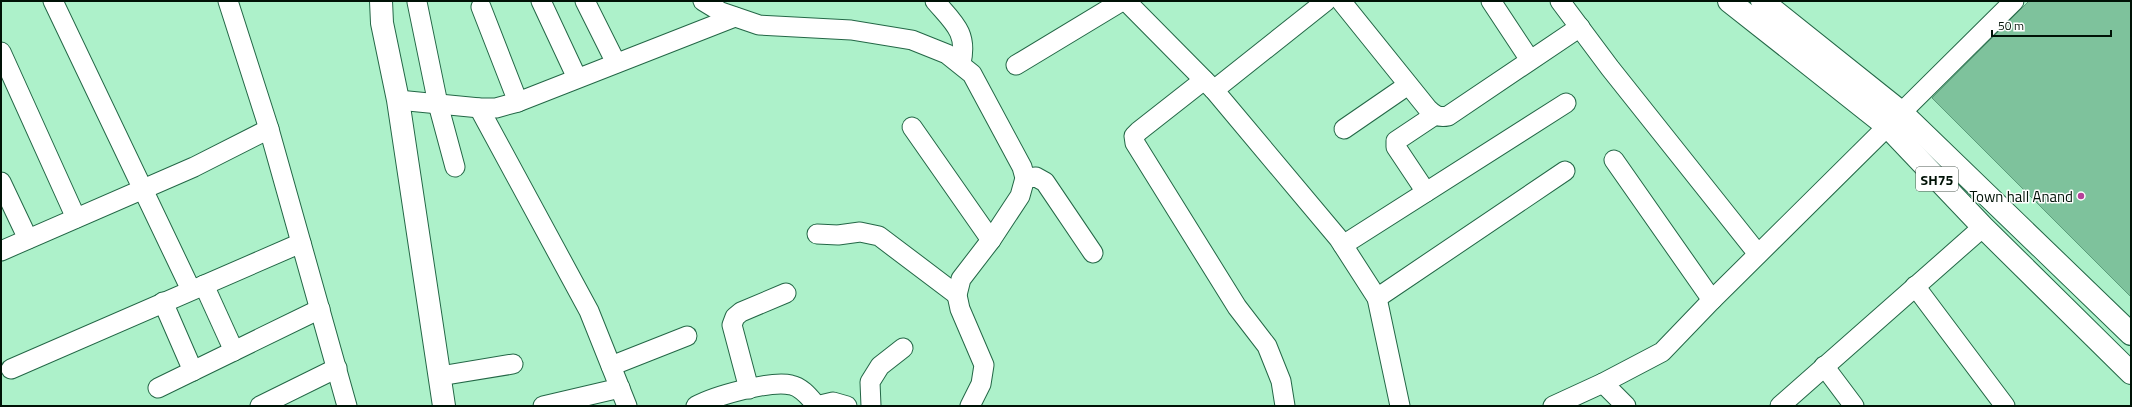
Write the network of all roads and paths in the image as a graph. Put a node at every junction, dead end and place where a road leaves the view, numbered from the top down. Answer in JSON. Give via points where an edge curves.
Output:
{"nodes":[{"id":1,"x":228,"y":1,"type":"edge"},
{"id":2,"x":381,"y":1,"type":"edge"},
{"id":3,"x":541,"y":1,"type":"edge"},
{"id":4,"x":585,"y":1,"type":"edge"},
{"id":5,"x":703,"y":1,"type":"edge"},
{"id":6,"x":936,"y":1,"type":"edge"},
{"id":7,"x":1122,"y":1,"type":"edge"},
{"id":8,"x":1126,"y":1,"type":"edge"},
{"id":9,"x":1326,"y":1,"type":"edge"},
{"id":10,"x":1341,"y":1,"type":"edge"},
{"id":11,"x":1491,"y":1,"type":"edge"},
{"id":12,"x":1560,"y":1,"type":"edge"},
{"id":13,"x":1729,"y":1,"type":"edge"},
{"id":14,"x":1762,"y":1,"type":"edge"},
{"id":15,"x":2014,"y":1,"type":"edge"},
{"id":16,"x":417,"y":2,"type":"edge"},
{"id":17,"x":59,"y":3,"type":"edge"},
{"id":18,"x":481,"y":6,"type":"dead end"},
{"id":19,"x":735,"y":17,"type":"junction"},
{"id":20,"x":1580,"y":27,"type":"junction"},
{"id":21,"x":1,"y":52,"type":"edge"},
{"id":22,"x":1530,"y":60,"type":"junction"},
{"id":23,"x":616,"y":63,"type":"junction"},
{"id":24,"x":961,"y":63,"type":"junction"},
{"id":25,"x":1016,"y":65,"type":"dead end"},
{"id":26,"x":577,"y":78,"type":"junction"},
{"id":27,"x":1209,"y":85,"type":"junction"},
{"id":28,"x":1408,"y":85,"type":"junction"},
{"id":29,"x":398,"y":100,"type":"junction"},
{"id":30,"x":518,"y":102,"type":"junction"},
{"id":31,"x":1566,"y":102,"type":"dead end"},
{"id":32,"x":438,"y":104,"type":"junction"},
{"id":33,"x":479,"y":108,"type":"junction"},
{"id":34,"x":1434,"y":115,"type":"junction"},
{"id":35,"x":1894,"y":119,"type":"junction"},
{"id":36,"x":912,"y":127,"type":"dead end"},
{"id":37,"x":269,"y":129,"type":"junction"},
{"id":38,"x":1344,"y":129,"type":"dead end"},
{"id":39,"x":1614,"y":160,"type":"dead end"},
{"id":40,"x":455,"y":167,"type":"dead end"},
{"id":41,"x":1565,"y":171,"type":"dead end"},
{"id":42,"x":1025,"y":178,"type":"junction"},
{"id":43,"x":1,"y":182,"type":"edge"},
{"id":44,"x":143,"y":189,"type":"junction"},
{"id":45,"x":1426,"y":192,"type":"junction"},
{"id":46,"x":76,"y":218,"type":"junction"},
{"id":47,"x":1983,"y":227,"type":"junction"},
{"id":48,"x":817,"y":234,"type":"dead end"},
{"id":49,"x":28,"y":239,"type":"junction"},
{"id":50,"x":991,"y":240,"type":"junction"},
{"id":51,"x":301,"y":243,"type":"junction"},
{"id":52,"x":1343,"y":245,"type":"junction"},
{"id":53,"x":1,"y":251,"type":"edge"},
{"id":54,"x":1093,"y":253,"type":"dead end"},
{"id":55,"x":1758,"y":254,"type":"junction"},
{"id":56,"x":1915,"y":286,"type":"junction"},
{"id":57,"x":197,"y":287,"type":"junction"},
{"id":58,"x":786,"y":293,"type":"dead end"},
{"id":59,"x":956,"y":295,"type":"junction"},
{"id":60,"x":1377,"y":298,"type":"junction"},
{"id":61,"x":1712,"y":300,"type":"junction"},
{"id":62,"x":163,"y":302,"type":"junction"},
{"id":63,"x":320,"y":309,"type":"junction"},
{"id":64,"x":2131,"y":334,"type":"edge"},
{"id":65,"x":687,"y":336,"type":"dead end"},
{"id":66,"x":903,"y":348,"type":"dead end"},
{"id":67,"x":234,"y":351,"type":"junction"},
{"id":68,"x":513,"y":364,"type":"dead end"},
{"id":69,"x":611,"y":366,"type":"junction"},
{"id":70,"x":1824,"y":366,"type":"junction"},
{"id":71,"x":337,"y":368,"type":"junction"},
{"id":72,"x":11,"y":369,"type":"dead end"},
{"id":73,"x":193,"y":371,"type":"junction"},
{"id":74,"x":2131,"y":373,"type":"edge"},
{"id":75,"x":440,"y":376,"type":"junction"},
{"id":76,"x":1603,"y":383,"type":"junction"},
{"id":77,"x":158,"y":388,"type":"dead end"},
{"id":78,"x":620,"y":388,"type":"junction"},
{"id":79,"x":749,"y":389,"type":"junction"},
{"id":80,"x":260,"y":406,"type":"edge"},
{"id":81,"x":347,"y":406,"type":"edge"},
{"id":82,"x":444,"y":406,"type":"edge"},
{"id":83,"x":544,"y":406,"type":"edge"},
{"id":84,"x":627,"y":406,"type":"edge"},
{"id":85,"x":696,"y":406,"type":"edge"},
{"id":86,"x":817,"y":406,"type":"edge"},
{"id":87,"x":847,"y":406,"type":"edge"},
{"id":88,"x":870,"y":406,"type":"edge"},
{"id":89,"x":970,"y":406,"type":"edge"},
{"id":90,"x":1285,"y":406,"type":"edge"},
{"id":91,"x":1400,"y":406,"type":"edge"},
{"id":92,"x":1553,"y":406,"type":"edge"},
{"id":93,"x":1626,"y":406,"type":"edge"},
{"id":94,"x":1780,"y":406,"type":"edge"},
{"id":95,"x":1854,"y":406,"type":"edge"},
{"id":96,"x":2005,"y":406,"type":"edge"}],
"edges":[{"from":1,"to":37,"type":"street"},
{"from":2,"to":29,"type":"main road","via":[[382,24]]},
{"from":3,"to":26,"type":"street"},
{"from":4,"to":23,"type":"street"},
{"from":5,"to":19,"type":"street"},
{"from":6,"to":24,"type":"street","via":[[963,38]]},
{"from":7,"to":25,"type":"street"},
{"from":8,"to":27,"type":"street"},
{"from":9,"to":27,"type":"street"},
{"from":10,"to":28,"type":"street"},
{"from":11,"to":22,"type":"street"},
{"from":12,"to":20,"type":"street"},
{"from":13,"to":35,"type":"main road","number":"SH75"},
{"from":14,"to":35,"type":"main road","number":"SH75"},
{"from":15,"to":35,"type":"street"},
{"from":16,"to":32,"type":"street"},
{"from":17,"to":44,"type":"street"},
{"from":18,"to":30,"type":"street"},
{"from":19,"to":23,"type":"street"},
{"from":19,"to":24,"type":"street","via":[[759,25],[851,30],[912,40],[947,54]]},
{"from":20,"to":22,"type":"street"},
{"from":20,"to":55,"type":"street"},
{"from":21,"to":46,"type":"street"},
{"from":22,"to":34,"type":"street","via":[[1448,116]]},
{"from":23,"to":26,"type":"street"},
{"from":24,"to":42,"type":"street","via":[[980,86],[1022,167]]},
{"from":26,"to":30,"type":"street"},
{"from":27,"to":52,"type":"street"},
{"from":27,"to":90,"type":"street","via":[[1140,131],[1134,136],[1135,143],[1237,307],[1267,346],[1281,381]]},
{"from":28,"to":34,"type":"street"},
{"from":28,"to":38,"type":"street"},
{"from":29,"to":32,"type":"street"},
{"from":29,"to":75,"type":"main road"},
{"from":30,"to":33,"type":"street","via":[[496,108]]},
{"from":31,"to":45,"type":"street"},
{"from":32,"to":33,"type":"street"},
{"from":32,"to":40,"type":"street"},
{"from":33,"to":69,"type":"street","via":[[589,311]]},
{"from":34,"to":45,"type":"street","via":[[1396,142],[1396,147]]},
{"from":35,"to":47,"type":"main road","number":"SH75"},
{"from":35,"to":55,"type":"street"},
{"from":35,"to":64,"type":"main road","number":"SH75"},
{"from":36,"to":50,"type":"street"},
{"from":37,"to":44,"type":"street","via":[[194,167]]},
{"from":37,"to":51,"type":"street"},
{"from":39,"to":61,"type":"street"},
{"from":41,"to":60,"type":"street"},
{"from":42,"to":50,"type":"street","via":[[1020,196]]},
{"from":42,"to":54,"type":"street","via":[[1036,177],[1045,182]]},
{"from":43,"to":49,"type":"street"},
{"from":44,"to":46,"type":"street"},
{"from":44,"to":57,"type":"street"},
{"from":45,"to":52,"type":"street"},
{"from":46,"to":49,"type":"street"},
{"from":47,"to":56,"type":"street"},
{"from":47,"to":74,"type":"main road","number":"SH75"},
{"from":48,"to":59,"type":"street","via":[[860,232],[879,236]]},
{"from":49,"to":53,"type":"street"},
{"from":50,"to":59,"type":"street","via":[[961,279]]},
{"from":51,"to":57,"type":"street"},
{"from":51,"to":63,"type":"street"},
{"from":52,"to":60,"type":"street"},
{"from":55,"to":61,"type":"street"},
{"from":56,"to":70,"type":"street"},
{"from":56,"to":96,"type":"street"},
{"from":57,"to":62,"type":"street"},
{"from":57,"to":67,"type":"street"},
{"from":58,"to":79,"type":"street","via":[[735,317],[732,325]]},
{"from":59,"to":89,"type":"street","via":[[984,365],[981,384]]},
{"from":60,"to":91,"type":"street"},
{"from":61,"to":76,"type":"street","via":[[1662,352]]},
{"from":62,"to":72,"type":"street"},
{"from":62,"to":73,"type":"street"},
{"from":63,"to":67,"type":"street"},
{"from":63,"to":71,"type":"street"},
{"from":65,"to":69,"type":"street"},
{"from":66,"to":88,"type":"street","via":[[880,366],[870,382]]},
{"from":67,"to":73,"type":"street"},
{"from":68,"to":75,"type":"street"},
{"from":69,"to":78,"type":"street"},
{"from":70,"to":94,"type":"street"},
{"from":70,"to":95,"type":"street"},
{"from":71,"to":80,"type":"street"},
{"from":71,"to":81,"type":"street"},
{"from":73,"to":77,"type":"street"},
{"from":75,"to":82,"type":"main road"},
{"from":76,"to":92,"type":"street"},
{"from":76,"to":93,"type":"street"},
{"from":78,"to":83,"type":"street"},
{"from":78,"to":84,"type":"street"},
{"from":79,"to":85,"type":"street","via":[[721,395]]},
{"from":79,"to":86,"type":"street","via":[[791,384],[805,392]]},
{"from":86,"to":87,"type":"street","via":[[833,402]]}]}
